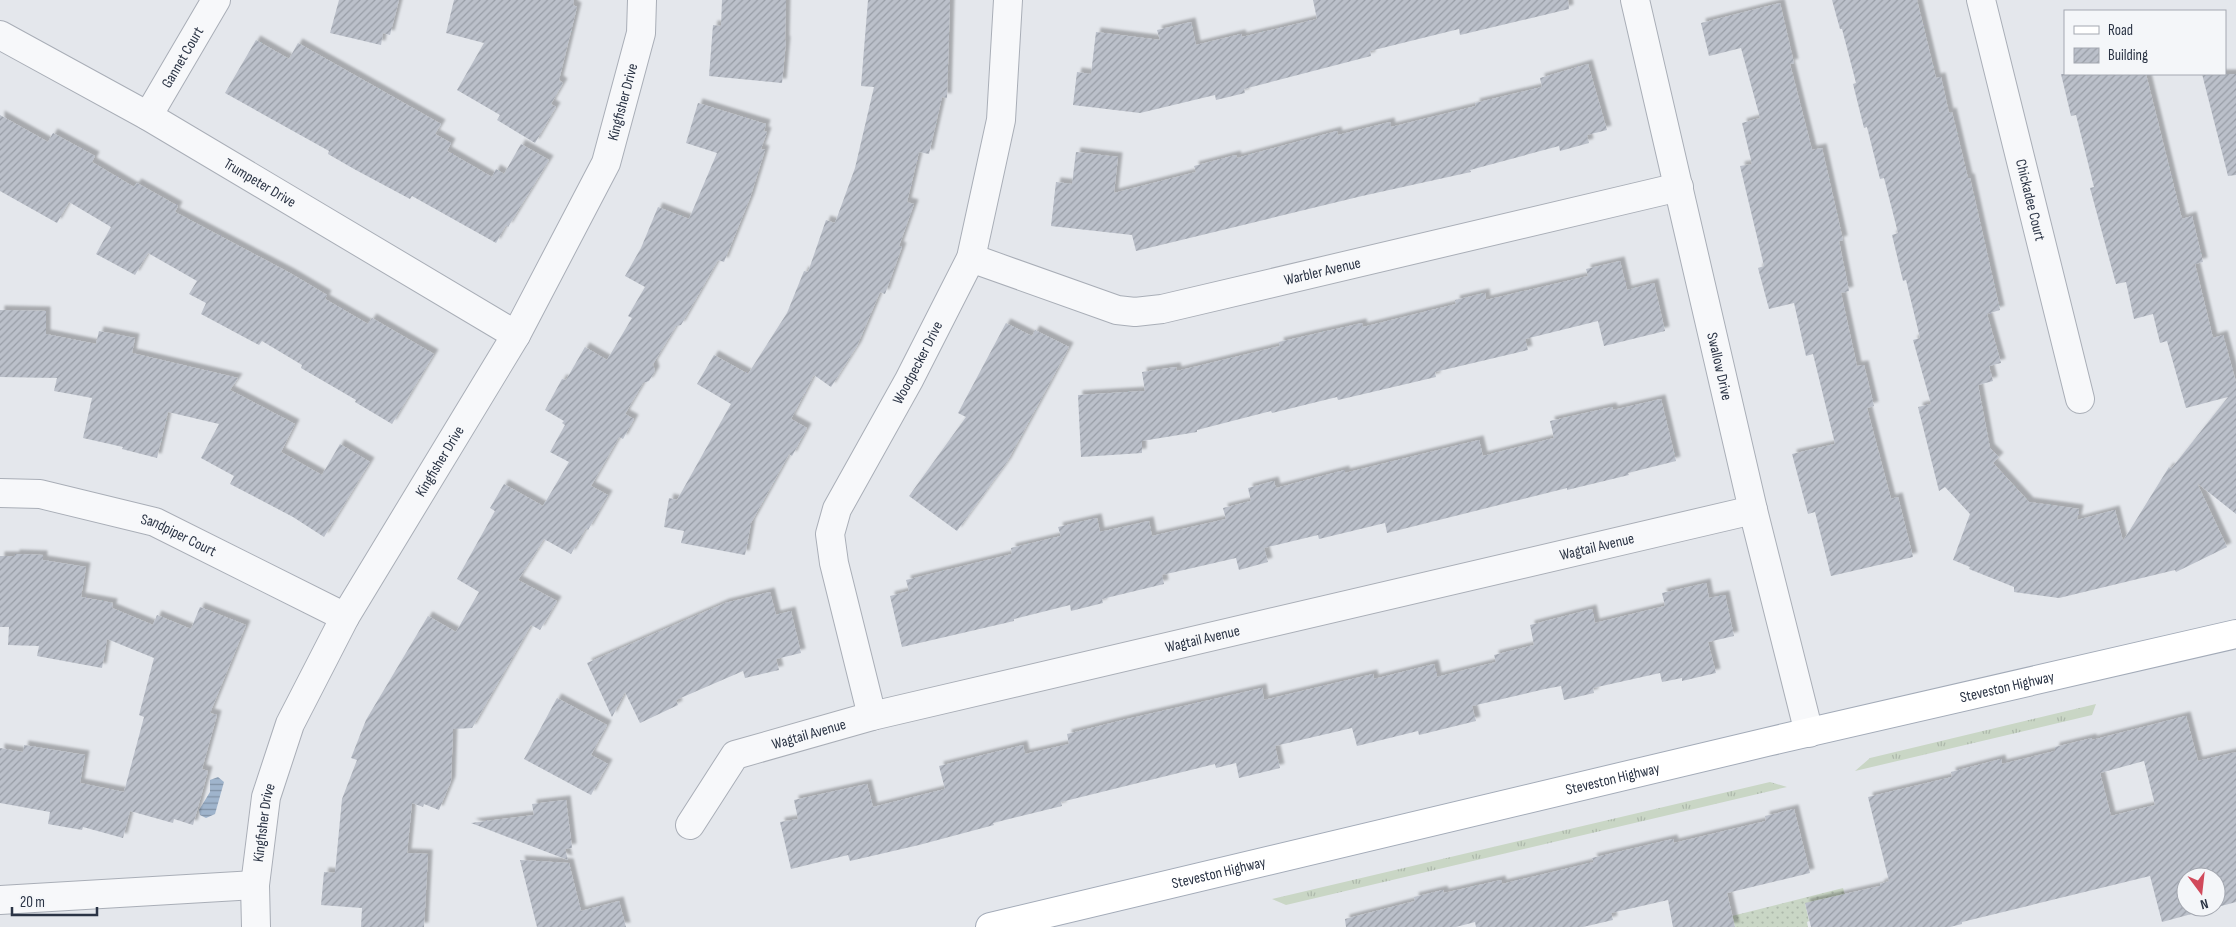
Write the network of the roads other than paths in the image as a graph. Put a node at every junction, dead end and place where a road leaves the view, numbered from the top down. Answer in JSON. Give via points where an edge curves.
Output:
{"nodes":[{"id":1,"x":216,"y":0,"type":"edge"},
{"id":2,"x":642,"y":0,"type":"edge"},
{"id":3,"x":1008,"y":0,"type":"edge"},
{"id":4,"x":1635,"y":0,"type":"edge"},
{"id":5,"x":1981,"y":0,"type":"edge"},
{"id":6,"x":0,"y":35,"type":"edge"},
{"id":7,"x":148,"y":116,"type":"junction"},
{"id":8,"x":1679,"y":187,"type":"junction"},
{"id":9,"x":971,"y":258,"type":"junction"},
{"id":10,"x":516,"y":334,"type":"junction"},
{"id":11,"x":2080,"y":399,"type":"dead end"},
{"id":12,"x":0,"y":493,"type":"edge"},
{"id":13,"x":1753,"y":510,"type":"junction"},
{"id":14,"x":345,"y":617,"type":"junction"},
{"id":15,"x":2236,"y":634,"type":"edge"},
{"id":16,"x":872,"y":716,"type":"junction"},
{"id":17,"x":1809,"y":733,"type":"junction"},
{"id":18,"x":690,"y":825,"type":"dead end"},
{"id":19,"x":255,"y":885,"type":"junction"},
{"id":20,"x":0,"y":900,"type":"edge"},
{"id":21,"x":1001,"y":926,"type":"edge"},
{"id":22,"x":256,"y":927,"type":"edge"}],
"edges":[{"from":1,"to":7,"type":"street","name":"Gannet Court"},
{"from":2,"to":10,"type":"street","name":"Kingfisher Drive","via":[[641,33],[606,163]]},
{"from":3,"to":9,"type":"street","name":"Woodpecker Drive","via":[[1001,120]]},
{"from":4,"to":8,"type":"street","name":"Swallow Drive"},
{"from":5,"to":11,"type":"street","name":"Chickadee Court"},
{"from":6,"to":7,"type":"street","name":"Trumpeter Drive"},
{"from":7,"to":10,"type":"street","name":"Trumpeter Drive"},
{"from":8,"to":9,"type":"street","name":"Warbler Avenue","via":[[1162,309],[1135,312],[1098,304]]},
{"from":8,"to":13,"type":"street","name":"Swallow Drive"},
{"from":9,"to":16,"type":"street","name":"Woodpecker Drive","via":[[909,380],[837,509],[830,534],[834,564]]},
{"from":10,"to":14,"type":"street","name":"Kingfisher Drive"},
{"from":12,"to":14,"type":"street","name":"Sandpiper Court","via":[[40,494],[155,522]]},
{"from":13,"to":16,"type":"street","name":"Wagtail Avenue"},
{"from":13,"to":17,"type":"street","name":"Swallow Drive"},
{"from":14,"to":19,"type":"street","name":"Kingfisher Drive","via":[[290,724],[266,797]]},
{"from":15,"to":17,"type":"main road","name":"Steveston Highway"},
{"from":16,"to":18,"type":"street","name":"Wagtail Avenue","via":[[735,755]]},
{"from":17,"to":21,"type":"main road","name":"Steveston Highway"},
{"from":19,"to":20,"type":"street"},
{"from":19,"to":22,"type":"street","name":"Kingfisher Drive"}]}
